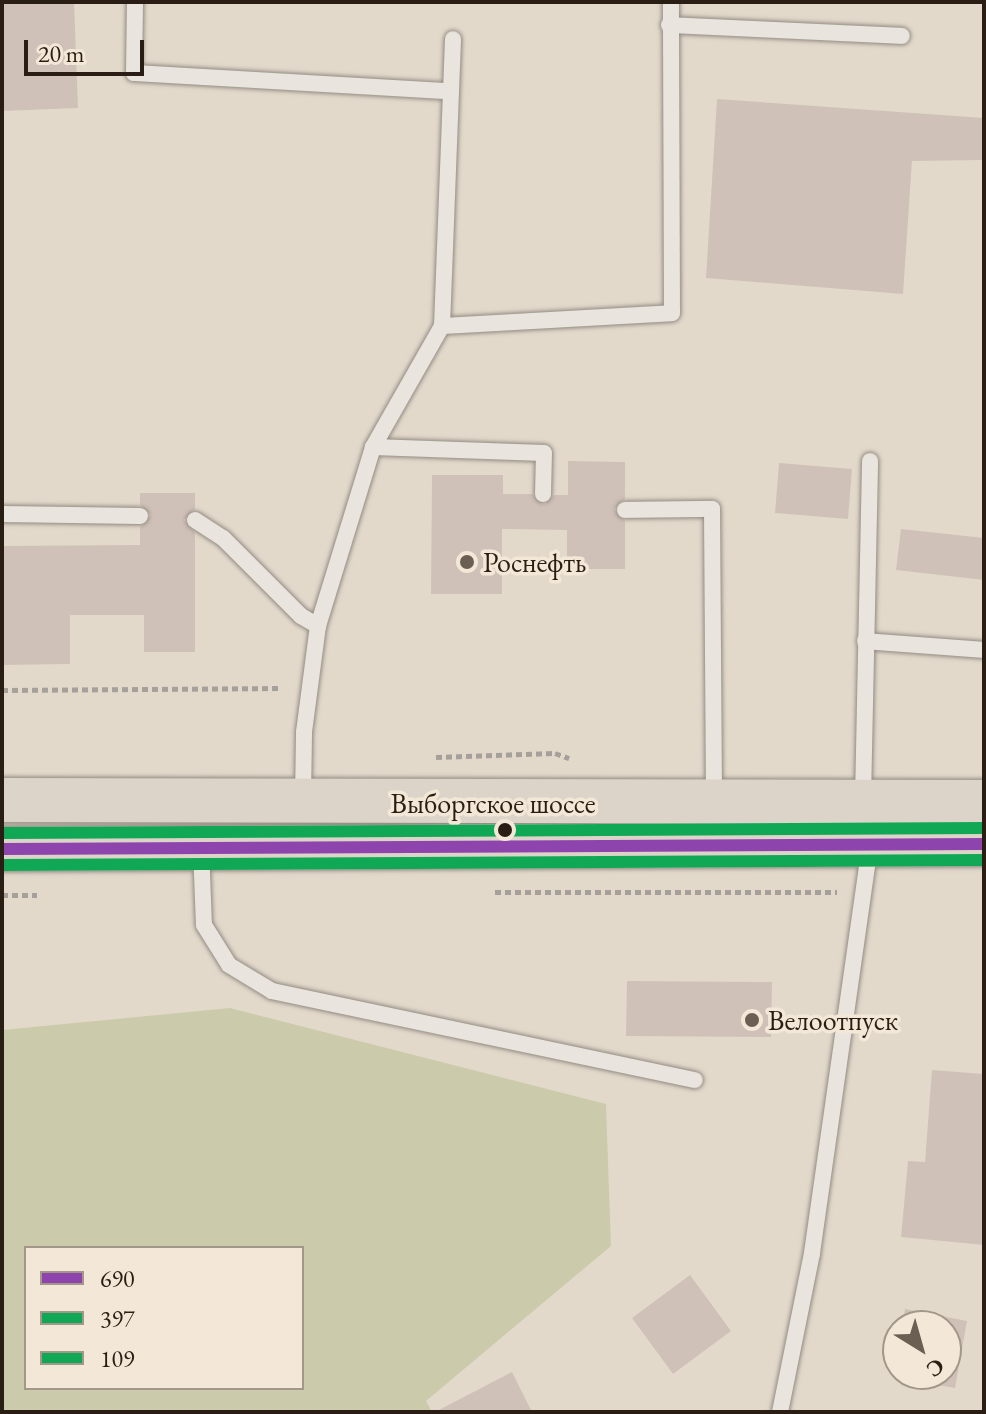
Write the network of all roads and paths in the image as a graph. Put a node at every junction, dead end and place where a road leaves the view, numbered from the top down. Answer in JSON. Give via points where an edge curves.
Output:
{"nodes":[{"id":1,"x":135,"y":2,"type":"edge"},
{"id":2,"x":671,"y":2,"type":"edge"},
{"id":3,"x":669,"y":25,"type":"junction"},
{"id":4,"x":902,"y":36,"type":"dead end"},
{"id":5,"x":453,"y":39,"type":"dead end"},
{"id":6,"x":449,"y":91,"type":"junction"},
{"id":7,"x":442,"y":326,"type":"junction"},
{"id":8,"x":373,"y":447,"type":"junction"},
{"id":9,"x":870,"y":461,"type":"dead end"},
{"id":10,"x":543,"y":494,"type":"dead end"},
{"id":11,"x":625,"y":510,"type":"dead end"},
{"id":12,"x":2,"y":514,"type":"edge"},
{"id":13,"x":140,"y":516,"type":"dead end"},
{"id":14,"x":195,"y":520,"type":"dead end"},
{"id":15,"x":318,"y":626,"type":"junction"},
{"id":16,"x":865,"y":641,"type":"junction"},
{"id":17,"x":984,"y":650,"type":"edge"},
{"id":18,"x":309,"y":687,"type":"junction"},
{"id":19,"x":2,"y":690,"type":"edge"},
{"id":20,"x":555,"y":753,"type":"dead end"},
{"id":21,"x":444,"y":754,"type":"dead end"},
{"id":22,"x":2,"y":800,"type":"edge"},
{"id":23,"x":303,"y":801,"type":"junction"},
{"id":24,"x":984,"y":802,"type":"edge"},
{"id":25,"x":714,"y":804,"type":"junction"},
{"id":26,"x":867,"y":822,"type":"junction"},
{"id":27,"x":984,"y":844,"type":"edge"},
{"id":28,"x":201,"y":846,"type":"junction"},
{"id":29,"x":2,"y":849,"type":"edge"},
{"id":30,"x":695,"y":1080,"type":"dead end"},
{"id":31,"x":780,"y":1412,"type":"edge"}],
"edges":[{"from":1,"to":6,"type":"lane","via":[[134,73]]},
{"from":2,"to":3,"type":"lane"},
{"from":3,"to":4,"type":"lane"},
{"from":3,"to":7,"type":"lane","via":[[672,313]]},
{"from":5,"to":6,"type":"lane"},
{"from":6,"to":7,"type":"lane"},
{"from":7,"to":8,"type":"lane"},
{"from":8,"to":10,"type":"lane","via":[[544,453]]},
{"from":8,"to":15,"type":"lane"},
{"from":9,"to":16,"type":"lane"},
{"from":11,"to":25,"type":"lane","via":[[712,509]]},
{"from":12,"to":13,"type":"lane"},
{"from":14,"to":15,"type":"lane","via":[[223,538],[291,608]]},
{"from":15,"to":18,"type":"lane"},
{"from":16,"to":17,"type":"lane"},
{"from":16,"to":26,"type":"lane"},
{"from":18,"to":19,"type":"path"},
{"from":18,"to":23,"type":"lane"},
{"from":20,"to":21,"type":"path"},
{"from":22,"to":23,"type":"main road","name":"Выборгское шоссе"},
{"from":23,"to":25,"type":"main road","name":"Выборгское шоссе"},
{"from":24,"to":26,"type":"main road","name":"Выборгское шоссе"},
{"from":25,"to":26,"type":"main road","name":"Выборгское шоссе"},
{"from":26,"to":27,"type":"main road","name":"Выборгское шоссе"},
{"from":26,"to":28,"type":"main road","name":"Выборгское шоссе"},
{"from":26,"to":31,"type":"lane","via":[[812,1253]]},
{"from":28,"to":29,"type":"main road","name":"Выборгское шоссе"},
{"from":28,"to":30,"type":"lane","via":[[204,925],[229,965],[272,991]]}]}
